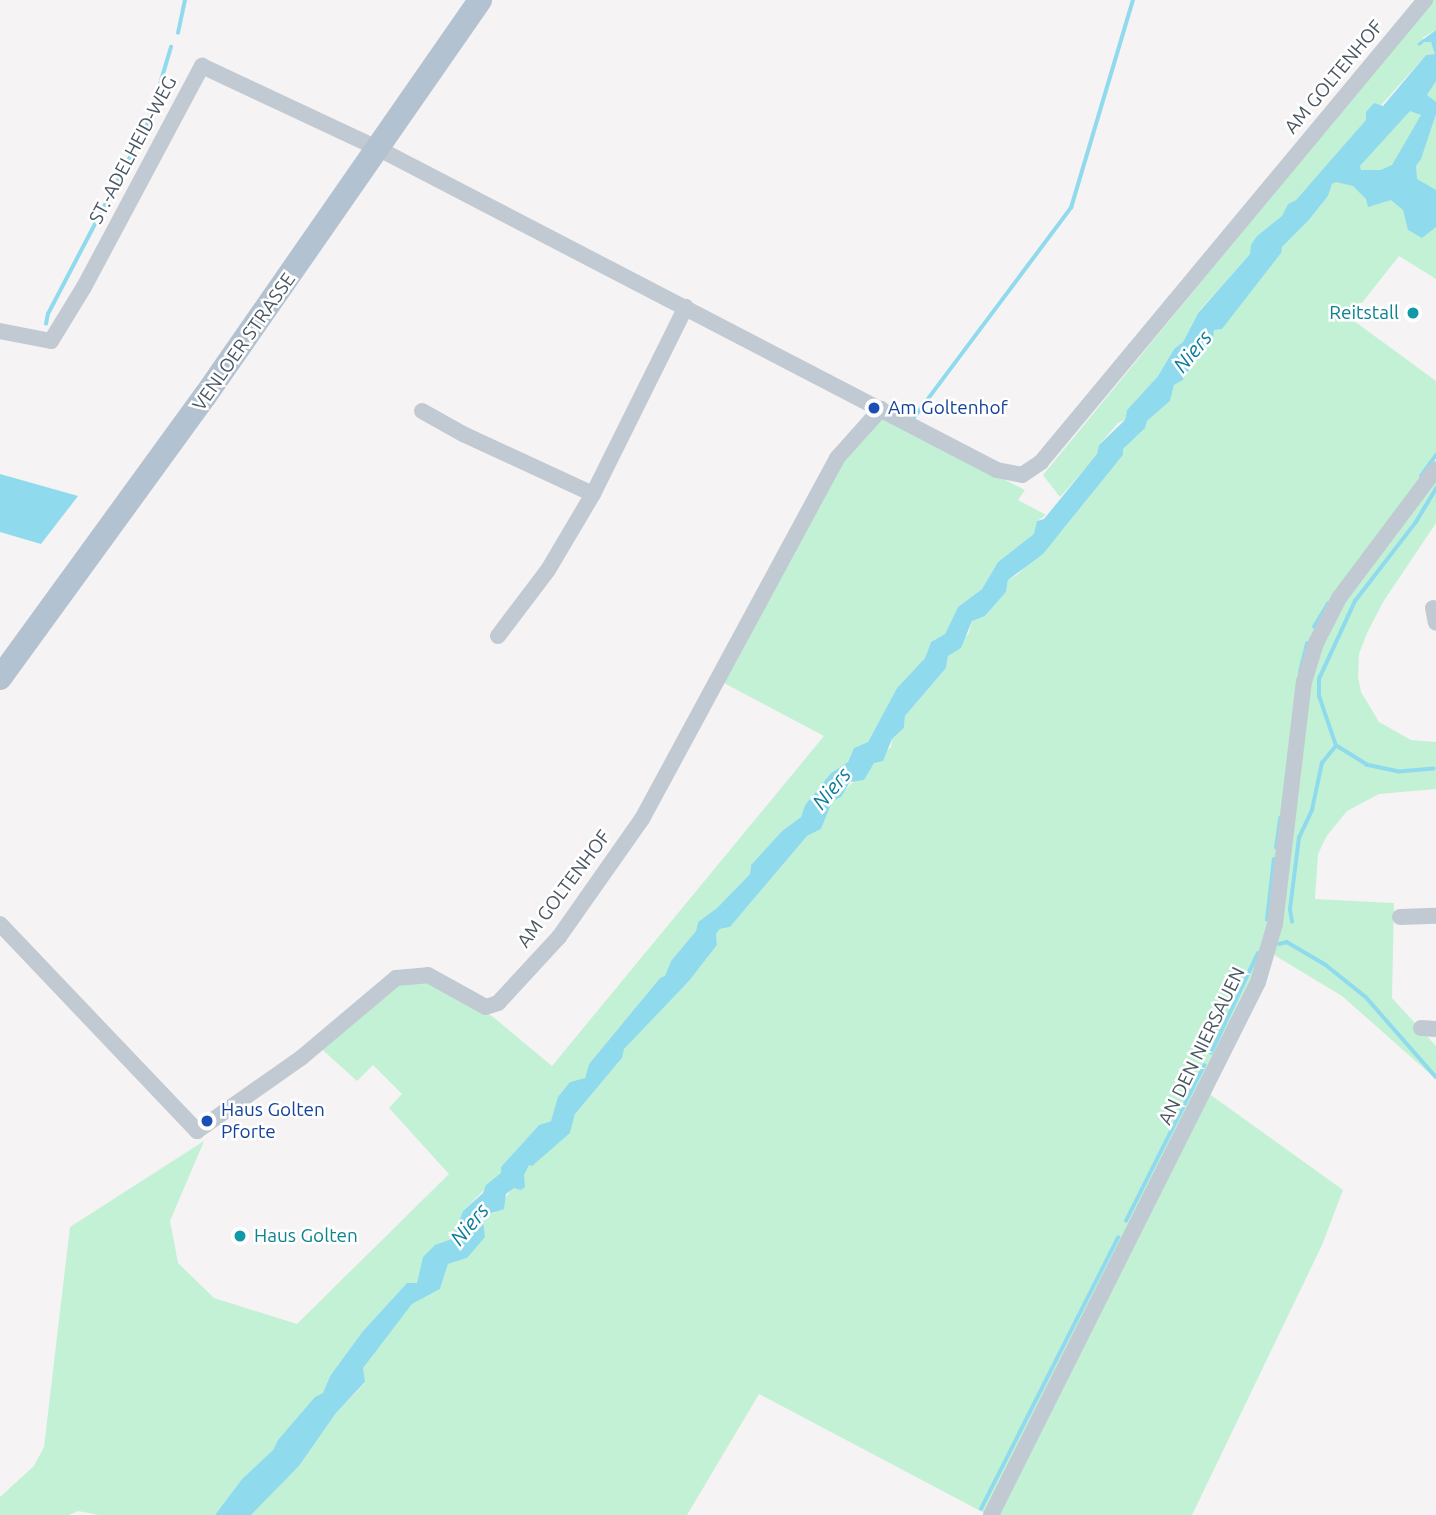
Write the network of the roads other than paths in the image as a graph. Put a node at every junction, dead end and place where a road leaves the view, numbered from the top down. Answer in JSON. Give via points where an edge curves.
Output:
{"nodes":[{"id":1,"x":480,"y":0,"type":"edge"},
{"id":2,"x":1425,"y":0,"type":"edge"},
{"id":3,"x":379,"y":149,"type":"junction"},
{"id":4,"x":686,"y":307,"type":"junction"},
{"id":5,"x":0,"y":331,"type":"edge"},
{"id":6,"x":881,"y":409,"type":"junction"},
{"id":7,"x":422,"y":411,"type":"dead end"},
{"id":8,"x":1436,"y":469,"type":"edge"},
{"id":9,"x":593,"y":494,"type":"junction"},
{"id":10,"x":498,"y":636,"type":"dead end"},
{"id":11,"x":0,"y":678,"type":"edge"},
{"id":12,"x":1436,"y":916,"type":"edge"},
{"id":13,"x":1400,"y":917,"type":"dead end"},
{"id":14,"x":0,"y":924,"type":"edge"},
{"id":15,"x":991,"y":1515,"type":"edge"}],
"edges":[{"from":1,"to":3,"type":"main road","name":"VENLOER STRASSE"},
{"from":2,"to":6,"type":"street","name":"AM GOLTENHOF","via":[[1032,470],[1014,475],[998,470]]},
{"from":3,"to":4,"type":"street","name":"AM GOLTENHOF"},
{"from":3,"to":5,"type":"street","name":"ST.-ADELHEID-WEG","via":[[202,66],[51,341]]},
{"from":3,"to":11,"type":"main road","name":"VENLOER STRASSE"},
{"from":4,"to":6,"type":"street","name":"AM GOLTENHOF"},
{"from":4,"to":9,"type":"street"},
{"from":6,"to":14,"type":"street","name":"AM GOLTENHOF","via":[[837,458],[642,819],[559,937],[498,1003],[486,1007],[428,975],[397,978],[301,1058],[197,1132]]},
{"from":7,"to":9,"type":"street"},
{"from":8,"to":15,"type":"street","name":"AN DEN NIERSAUEN","via":[[1339,598],[1316,643],[1301,705],[1275,924],[1258,982]]},
{"from":9,"to":10,"type":"street","via":[[548,570]]},
{"from":12,"to":13,"type":"street"}]}
